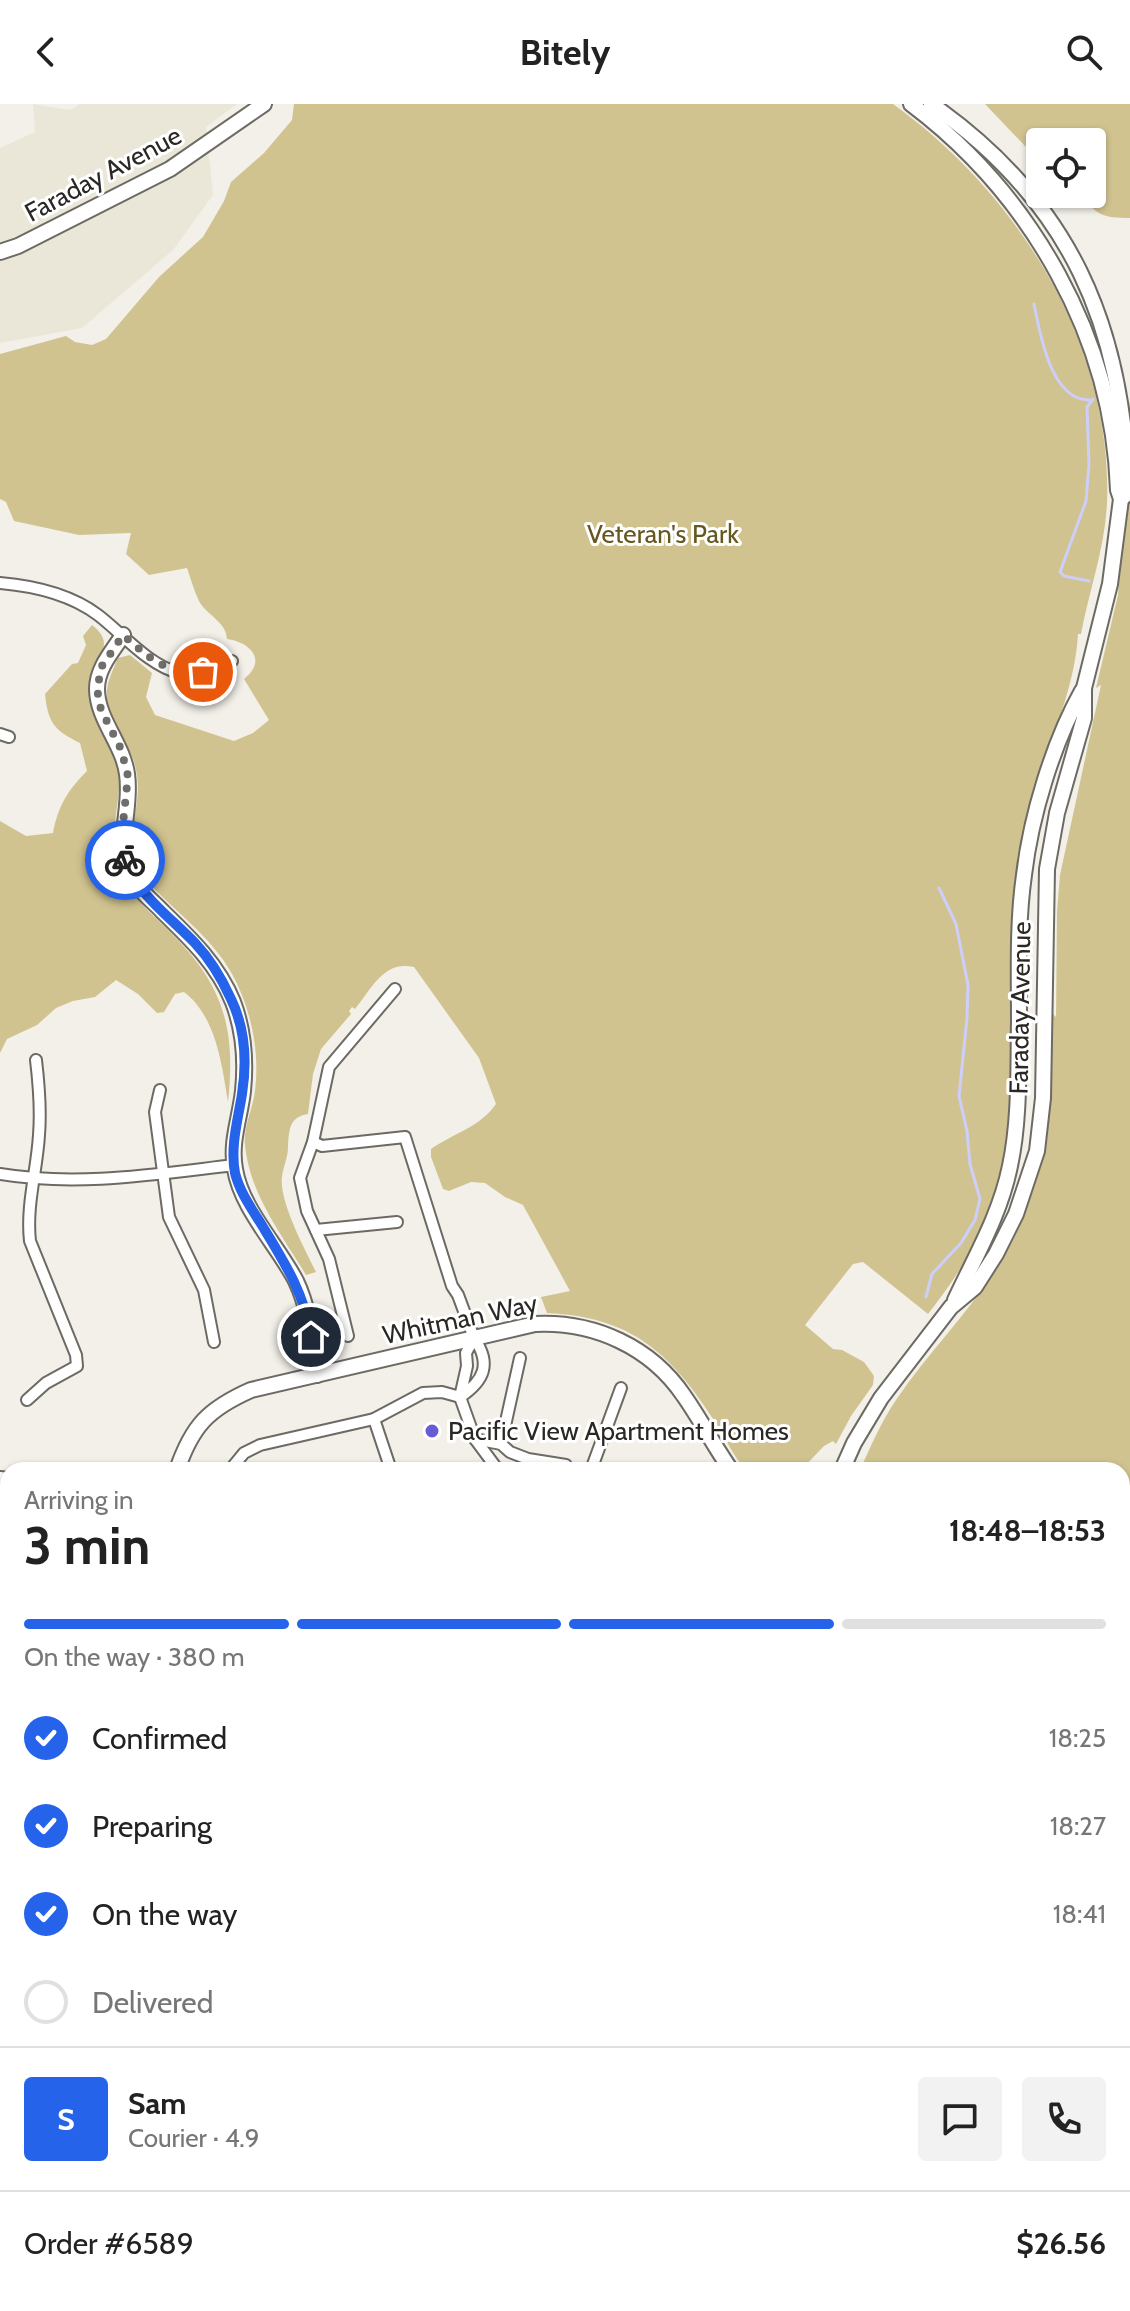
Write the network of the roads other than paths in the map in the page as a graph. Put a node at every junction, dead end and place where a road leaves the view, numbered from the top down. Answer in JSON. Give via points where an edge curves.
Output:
{"nodes":[{"id":1,"x":264,"y":104,"type":"edge"},
{"id":2,"x":911,"y":104,"type":"edge"},
{"id":3,"x":931,"y":104,"type":"edge"},
{"id":4,"x":0,"y":252,"type":"edge"},
{"id":5,"x":1121,"y":499,"type":"junction"},
{"id":6,"x":0,"y":583,"type":"edge"},
{"id":7,"x":123,"y":635,"type":"junction"},
{"id":8,"x":232,"y":661,"type":"dead end"},
{"id":9,"x":1084,"y":688,"type":"junction"},
{"id":10,"x":395,"y":989,"type":"dead end"},
{"id":11,"x":36,"y":1060,"type":"dead end"},
{"id":12,"x":160,"y":1090,"type":"dead end"},
{"id":13,"x":313,"y":1142,"type":"junction"},
{"id":14,"x":235,"y":1165,"type":"junction"},
{"id":15,"x":163,"y":1173,"type":"junction"},
{"id":16,"x":0,"y":1174,"type":"edge"},
{"id":17,"x":33,"y":1179,"type":"junction"},
{"id":18,"x":397,"y":1222,"type":"dead end"},
{"id":19,"x":316,"y":1230,"type":"junction"},
{"id":20,"x":951,"y":1307,"type":"junction"},
{"id":21,"x":348,"y":1336,"type":"dead end"},
{"id":22,"x":474,"y":1338,"type":"junction"},
{"id":23,"x":214,"y":1342,"type":"dead end"},
{"id":24,"x":520,"y":1358,"type":"dead end"},
{"id":25,"x":317,"y":1375,"type":"junction"},
{"id":26,"x":621,"y":1388,"type":"dead end"},
{"id":27,"x":460,"y":1397,"type":"junction"},
{"id":28,"x":27,"y":1400,"type":"dead end"},
{"id":29,"x":374,"y":1419,"type":"junction"},
{"id":30,"x":475,"y":1439,"type":"junction"},
{"id":31,"x":501,"y":1444,"type":"junction"},
{"id":32,"x":180,"y":1462,"type":"edge"},
{"id":33,"x":237,"y":1462,"type":"edge"},
{"id":34,"x":388,"y":1462,"type":"edge"},
{"id":35,"x":492,"y":1462,"type":"edge"},
{"id":36,"x":547,"y":1462,"type":"edge"},
{"id":37,"x":594,"y":1462,"type":"edge"},
{"id":38,"x":726,"y":1462,"type":"edge"},
{"id":39,"x":846,"y":1462,"type":"edge"}],
"edges":[{"from":1,"to":4,"type":"main road","name":"Faraday Avenue","via":[[170,169]]},
{"from":2,"to":5,"type":"main road","name":"Faraday Avenue","via":[[984,170],[1051,261],[1095,356],[1114,429]]},
{"from":3,"to":5,"type":"main road","name":"Faraday Avenue","via":[[1011,170],[1081,273],[1105,330],[1121,406],[1128,493]]},
{"from":5,"to":9,"type":"main road","name":"Faraday Avenue","via":[[1110,584]]},
{"from":6,"to":7,"type":"street","via":[[34,586],[72,600]]},
{"from":7,"to":8,"type":"street","via":[[179,673],[203,672]]},
{"from":7,"to":14,"type":"main road","via":[[102,666],[97,689],[128,776],[125,859],[139,888],[212,963],[232,1000],[243,1034]]},
{"from":9,"to":20,"type":"main road","name":"Faraday Avenue","via":[[1049,771],[1024,874],[1011,1165],[994,1222]]},
{"from":9,"to":20,"type":"main road","name":"Faraday Avenue","via":[[1084,718],[1047,869],[1043,1098],[1037,1151],[996,1254],[975,1287]]},
{"from":10,"to":13,"type":"street","via":[[329,1067]]},
{"from":11,"to":17,"type":"street","via":[[41,1104]]},
{"from":12,"to":15,"type":"street","via":[[155,1112]]},
{"from":13,"to":19,"type":"street","via":[[300,1178]]},
{"from":13,"to":22,"type":"street","via":[[322,1146],[405,1137]]},
{"from":14,"to":15,"type":"street"},
{"from":14,"to":25,"type":"main road","via":[[241,1191],[296,1281]]},
{"from":15,"to":17,"type":"street"},
{"from":15,"to":23,"type":"street","via":[[169,1217],[204,1290]]},
{"from":16,"to":17,"type":"street"},
{"from":17,"to":28,"type":"street","via":[[30,1241],[77,1366]]},
{"from":18,"to":19,"type":"street"},
{"from":19,"to":21,"type":"street","via":[[329,1259]]},
{"from":20,"to":39,"type":"main road","name":"Faraday Avenue","via":[[881,1398]]},
{"from":22,"to":25,"type":"main road","name":"Whitman Way"},
{"from":22,"to":27,"type":"street","via":[[466,1353]]},
{"from":22,"to":27,"type":"street","via":[[482,1350],[483,1372],[477,1386]]},
{"from":22,"to":38,"type":"main road","name":"Whitman Way","via":[[550,1323],[617,1338],[671,1378]]},
{"from":24,"to":31,"type":"street"},
{"from":25,"to":32,"type":"main road","name":"Whitman Way","via":[[226,1401],[197,1427]]},
{"from":26,"to":37,"type":"street"},
{"from":27,"to":29,"type":"street","via":[[423,1393]]},
{"from":27,"to":30,"type":"street"},
{"from":29,"to":33,"type":"street","via":[[260,1445]]},
{"from":29,"to":34,"type":"street"},
{"from":30,"to":31,"type":"street"},
{"from":30,"to":35,"type":"street"},
{"from":31,"to":36,"type":"street","via":[[510,1452]]}]}
